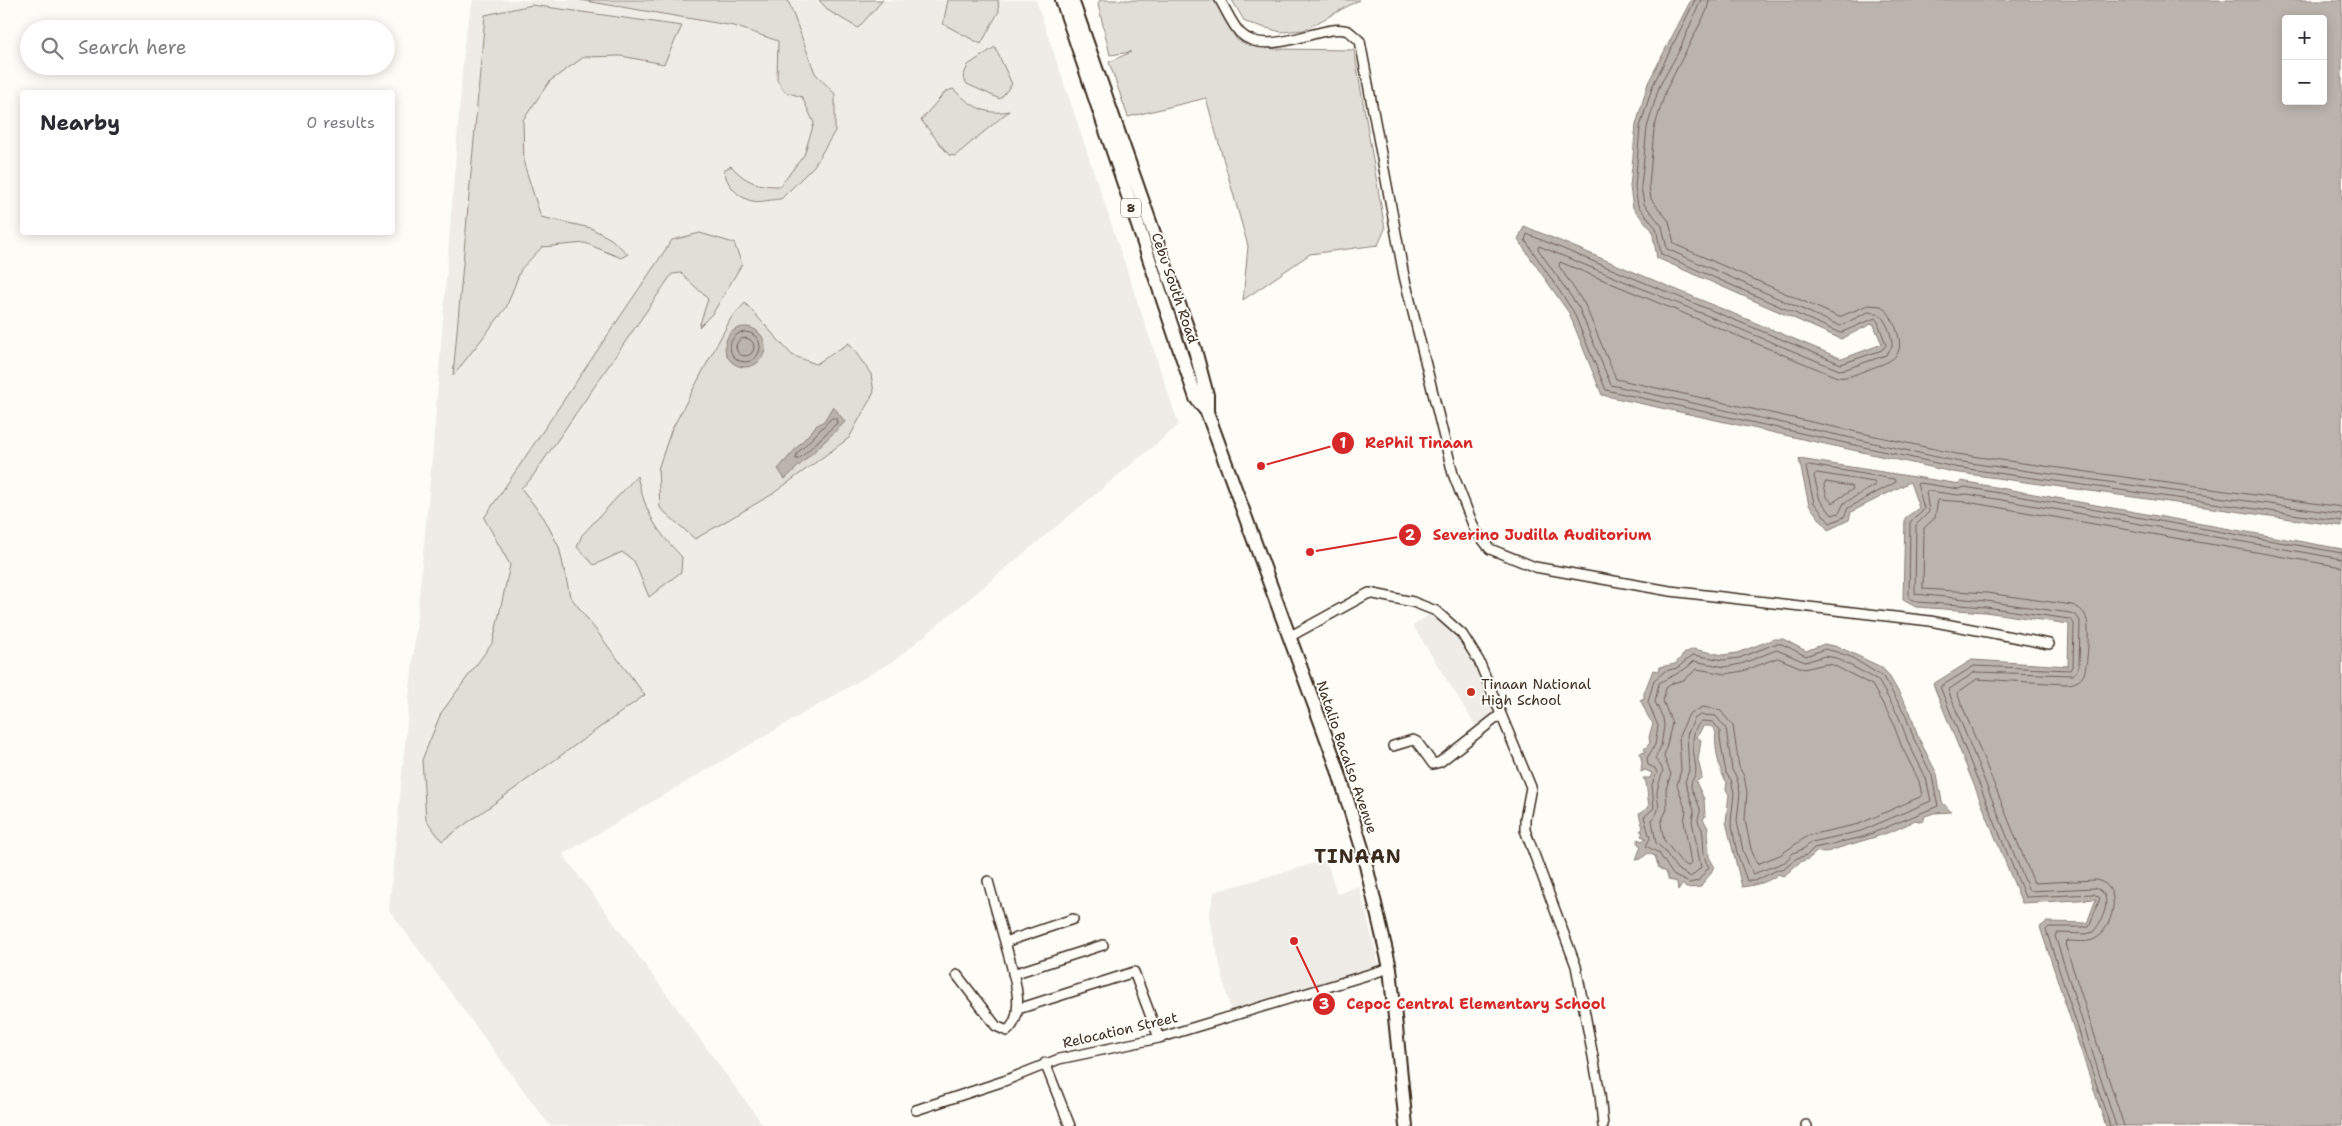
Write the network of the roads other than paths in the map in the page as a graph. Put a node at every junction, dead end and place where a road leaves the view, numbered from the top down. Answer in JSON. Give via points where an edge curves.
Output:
{"nodes":[{"id":1,"x":1062,"y":0,"type":"edge"},
{"id":2,"x":1072,"y":0,"type":"edge"},
{"id":3,"x":1220,"y":0,"type":"edge"},
{"id":4,"x":1207,"y":412,"type":"junction"},
{"id":5,"x":1289,"y":637,"type":"junction"},
{"id":6,"x":2049,"y":644,"type":"dead end"},
{"id":7,"x":1500,"y":715,"type":"junction"},
{"id":8,"x":1393,"y":746,"type":"dead end"},
{"id":9,"x":988,"y":881,"type":"dead end"},
{"id":10,"x":1073,"y":918,"type":"dead end"},
{"id":11,"x":1005,"y":942,"type":"junction"},
{"id":12,"x":1103,"y":945,"type":"dead end"},
{"id":13,"x":1390,"y":968,"type":"junction"},
{"id":14,"x":1013,"y":974,"type":"junction"},
{"id":15,"x":957,"y":975,"type":"dead end"},
{"id":16,"x":1018,"y":1010,"type":"junction"},
{"id":17,"x":1159,"y":1038,"type":"junction"},
{"id":18,"x":1045,"y":1063,"type":"junction"},
{"id":19,"x":916,"y":1110,"type":"dead end"},
{"id":20,"x":1070,"y":1126,"type":"edge"},
{"id":21,"x":1406,"y":1126,"type":"edge"},
{"id":22,"x":1602,"y":1126,"type":"edge"}],
"edges":[{"from":1,"to":4,"type":"highway","name":"Cebu South Road","number":"8","via":[[1196,398]]},
{"from":2,"to":4,"type":"highway","name":"Cebu South Road","number":"8","via":[[1195,350],[1207,395]]},
{"from":3,"to":6,"type":"street","via":[[1240,33],[1256,42],[1292,41],[1337,30],[1350,31],[1360,41],[1404,276],[1453,474],[1475,530],[1490,549],[1535,567],[1670,591],[1930,621]]},
{"from":4,"to":5,"type":"highway","name":"Cebu South Road","number":"8"},
{"from":5,"to":7,"type":"street","via":[[1369,593],[1420,605],[1436,611],[1462,634],[1479,661]]},
{"from":5,"to":13,"type":"highway","name":"Natalio Bacalso Avenue","number":"8","via":[[1336,764],[1362,848]]},
{"from":7,"to":8,"type":"street","via":[[1440,762],[1433,764],[1413,740]]},
{"from":7,"to":22,"type":"street","via":[[1531,787],[1525,830],[1576,966],[1600,1094]]},
{"from":9,"to":11,"type":"street"},
{"from":10,"to":11,"type":"street"},
{"from":11,"to":14,"type":"street"},
{"from":12,"to":14,"type":"street"},
{"from":13,"to":17,"type":"street","name":"Relocation Street"},
{"from":13,"to":21,"type":"highway","name":"Natalio Bacalso Avenue","number":"8"},
{"from":14,"to":16,"type":"street"},
{"from":15,"to":16,"type":"street","via":[[996,1026],[1006,1031],[1014,1025]]},
{"from":16,"to":17,"type":"street","via":[[1134,972]]},
{"from":17,"to":18,"type":"street","name":"Relocation Street"},
{"from":18,"to":19,"type":"street","name":"Relocation Street","via":[[1004,1081]]},
{"from":18,"to":20,"type":"street"}]}
